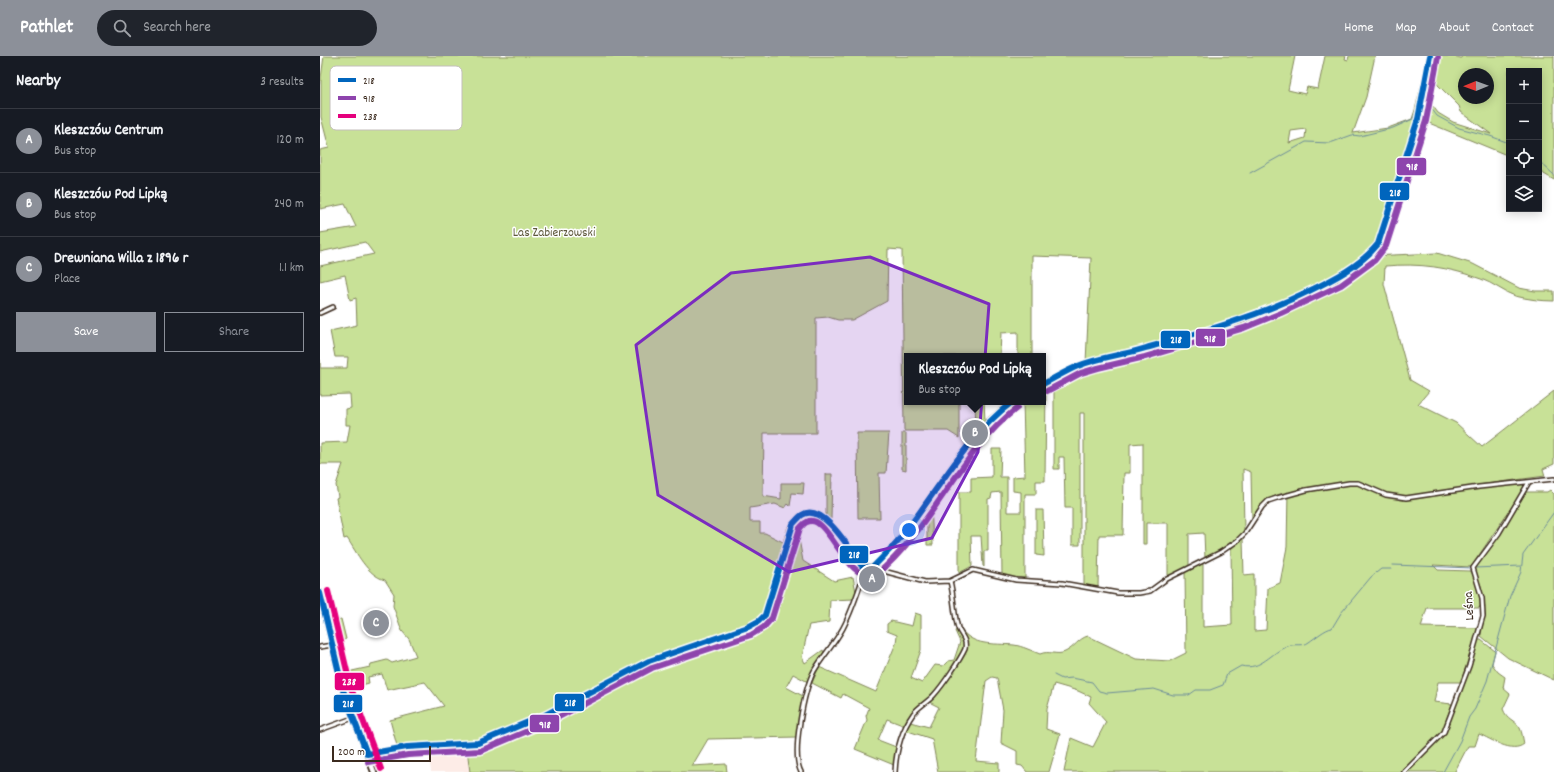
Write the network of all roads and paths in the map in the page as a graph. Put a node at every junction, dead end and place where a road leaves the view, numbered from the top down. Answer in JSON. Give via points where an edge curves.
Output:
{"nodes":[{"id":1,"x":1430,"y":56,"type":"edge"},
{"id":2,"x":333,"y":307,"type":"dead end"},
{"id":3,"x":320,"y":313,"type":"edge"},
{"id":4,"x":1046,"y":382,"type":"edge"},
{"id":5,"x":1008,"y":405,"type":"edge"},
{"id":6,"x":1554,"y":479,"type":"edge"},
{"id":7,"x":1528,"y":482,"type":"junction"},
{"id":8,"x":866,"y":568,"type":"junction"},
{"id":9,"x":872,"y":568,"type":"junction"},
{"id":10,"x":950,"y":581,"type":"junction"},
{"id":11,"x":320,"y":594,"type":"edge"},
{"id":12,"x":332,"y":645,"type":"junction"},
{"id":13,"x":320,"y":647,"type":"edge"},
{"id":14,"x":353,"y":718,"type":"junction"},
{"id":15,"x":320,"y":730,"type":"edge"},
{"id":16,"x":367,"y":754,"type":"junction"},
{"id":17,"x":374,"y":772,"type":"edge"},
{"id":18,"x":801,"y":772,"type":"edge"},
{"id":19,"x":895,"y":772,"type":"edge"},
{"id":20,"x":1404,"y":772,"type":"edge"}],
"edges":[{"from":1,"to":4,"type":"street","via":[[1413,136],[1378,244],[1370,254],[1337,278],[1242,320],[1096,360]]},
{"from":2,"to":3,"type":"street"},
{"from":5,"to":9,"type":"street","via":[[976,435],[911,524]]},
{"from":6,"to":7,"type":"street"},
{"from":7,"to":10,"type":"street","via":[[1406,498],[1386,495],[1358,483],[1277,498],[1268,501],[1245,533],[1232,545],[1165,580],[1150,591],[1139,593],[1118,593],[1062,582],[1016,580],[973,570]]},
{"from":7,"to":20,"type":"street","name":"Leśna","via":[[1499,533],[1473,568],[1482,598],[1482,624],[1447,725],[1444,732]]},
{"from":8,"to":9,"type":"street"},
{"from":8,"to":16,"type":"street","via":[[860,564],[824,517],[807,513],[798,517],[793,524],[765,615],[759,621],[649,661],[534,720],[478,743],[407,747]]},
{"from":8,"to":18,"type":"street","via":[[852,610],[833,645],[814,672],[810,683],[801,716],[797,758]]},
{"from":9,"to":10,"type":"street","via":[[925,582]]},
{"from":10,"to":19,"type":"street","via":[[957,625],[966,642],[965,649],[940,687],[918,708],[907,724],[898,744]]},
{"from":11,"to":12,"type":"main road"},
{"from":12,"to":13,"type":"street"},
{"from":12,"to":14,"type":"main road","via":[[342,690]]},
{"from":14,"to":15,"type":"street"},
{"from":14,"to":16,"type":"main road"},
{"from":16,"to":17,"type":"main road"}]}
